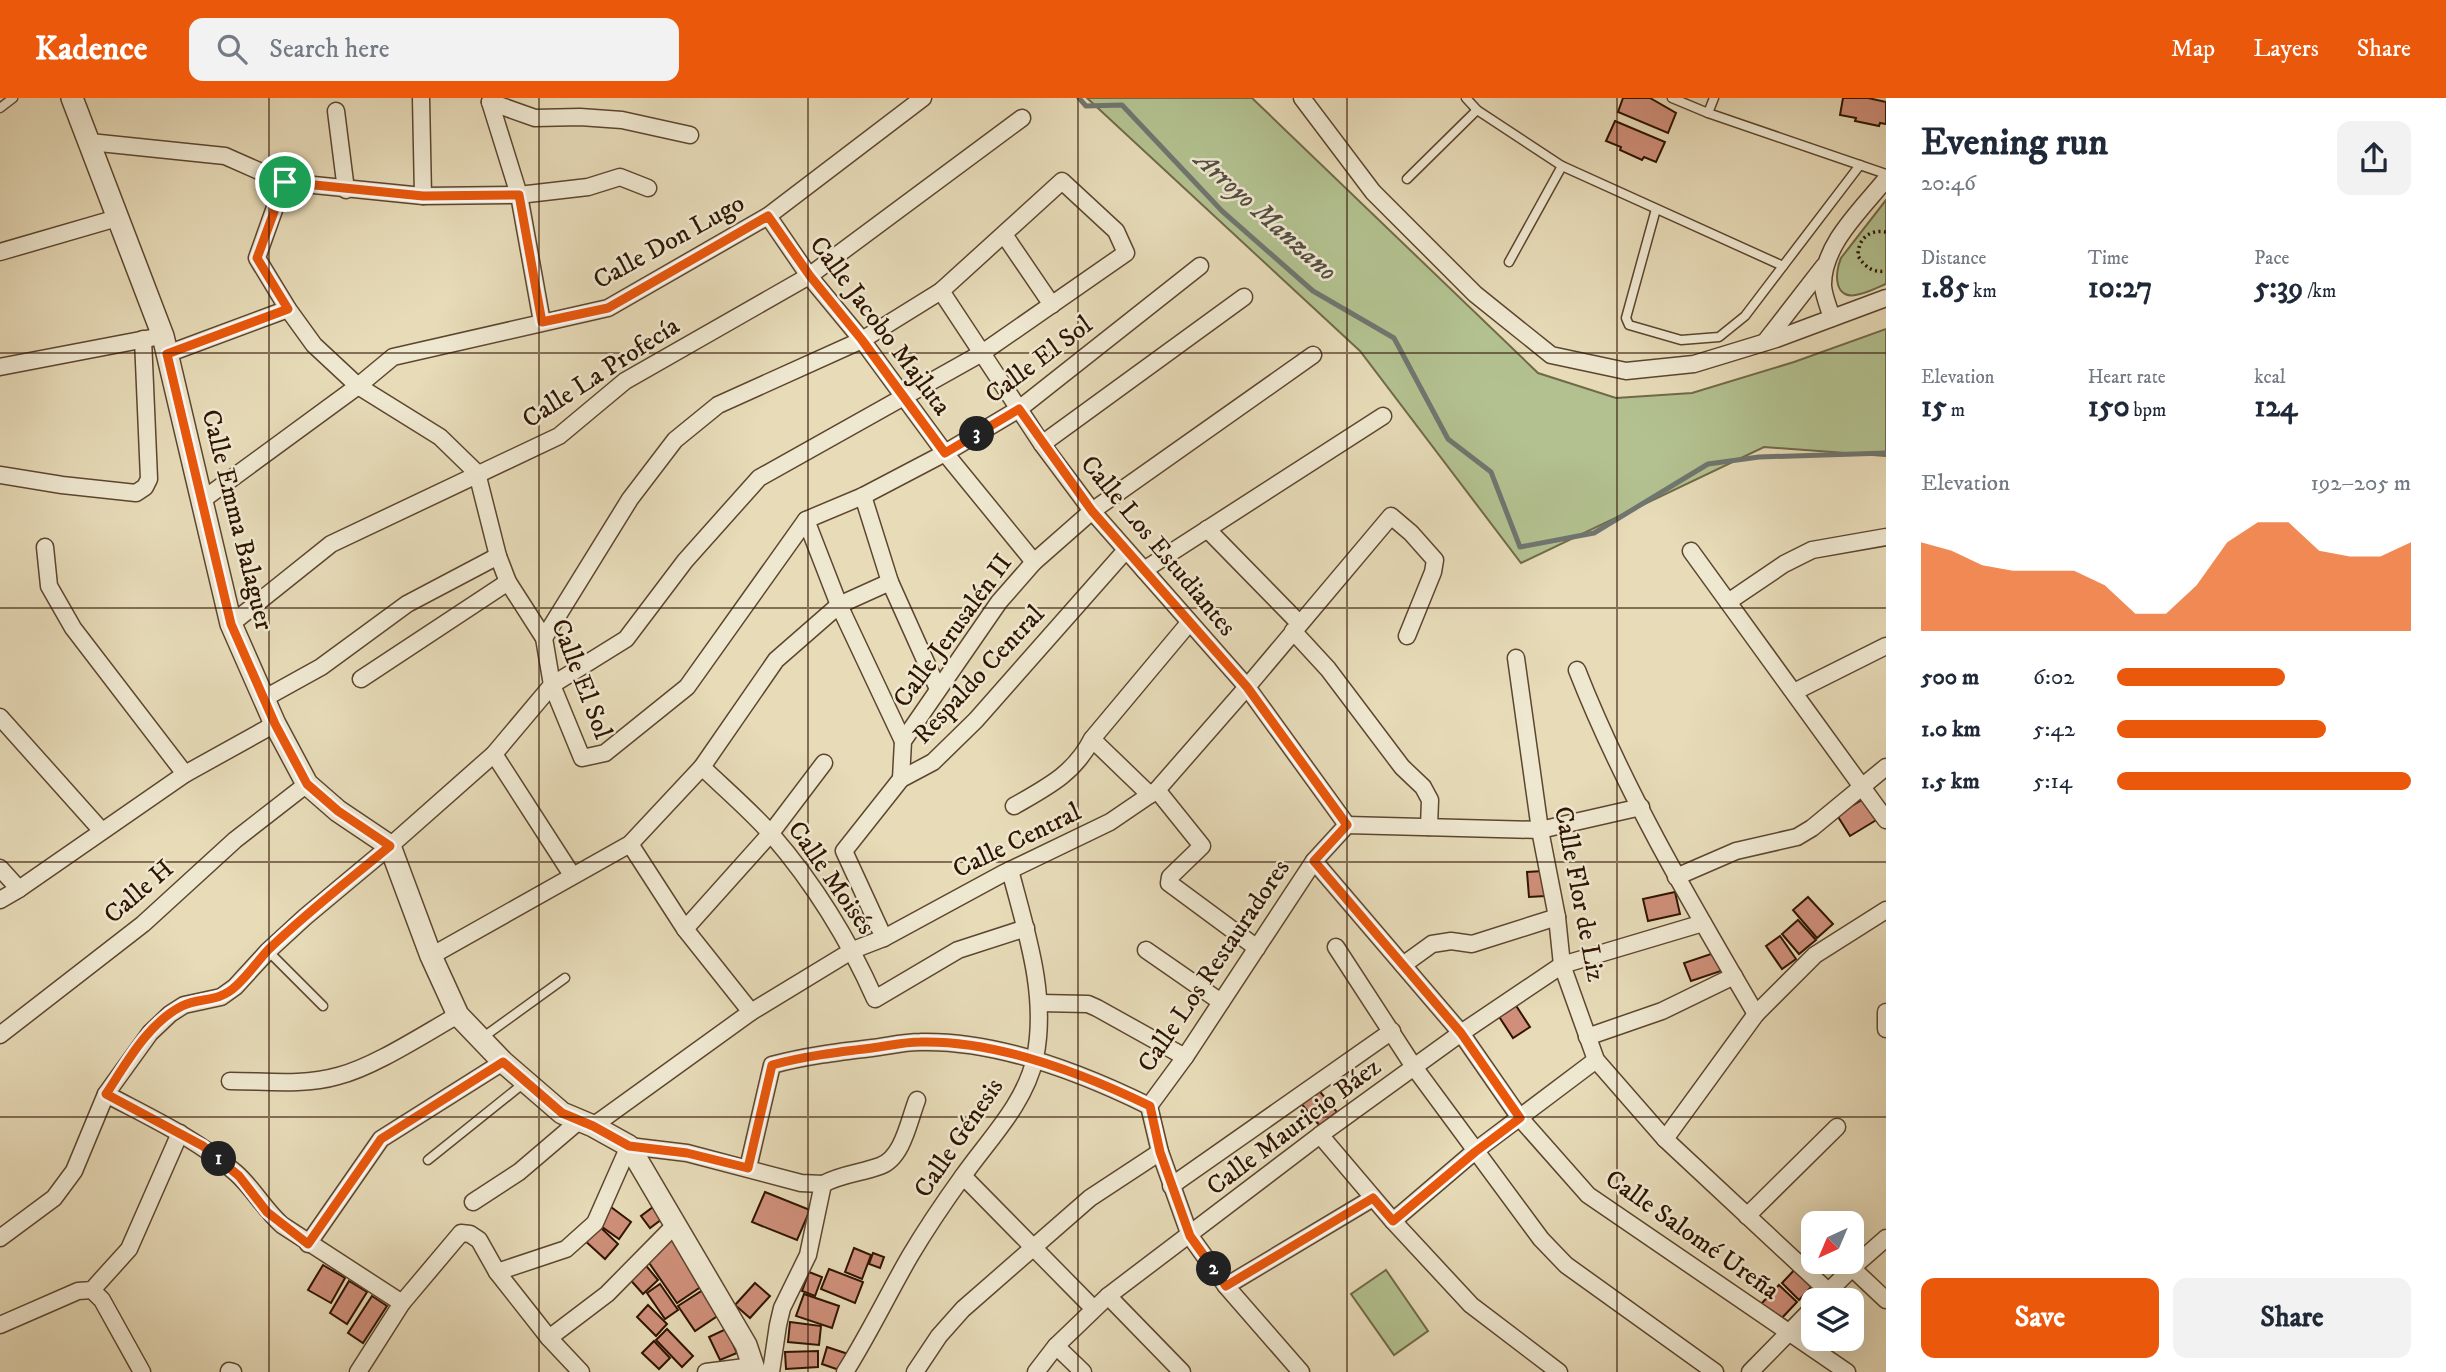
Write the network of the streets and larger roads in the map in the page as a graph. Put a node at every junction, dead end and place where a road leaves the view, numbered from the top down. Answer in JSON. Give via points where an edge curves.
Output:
{"nodes":[{"id":1,"x":72,"y":98,"type":"edge"},
{"id":2,"x":421,"y":98,"type":"edge"},
{"id":3,"x":923,"y":98,"type":"edge"},
{"id":4,"x":1302,"y":98,"type":"edge"},
{"id":5,"x":492,"y":100,"type":"edge"},
{"id":6,"x":336,"y":111,"type":"dead end"},
{"id":7,"x":1021,"y":118,"type":"dead end"},
{"id":8,"x":690,"y":135,"type":"dead end"},
{"id":9,"x":90,"y":142,"type":"junction"},
{"id":10,"x":1886,"y":176,"type":"edge"},
{"id":11,"x":285,"y":182,"type":"junction"},
{"id":12,"x":648,"y":188,"type":"dead end"},
{"id":13,"x":346,"y":190,"type":"junction"},
{"id":14,"x":519,"y":195,"type":"junction"},
{"id":15,"x":423,"y":196,"type":"junction"},
{"id":16,"x":768,"y":216,"type":"junction"},
{"id":17,"x":117,"y":218,"type":"junction"},
{"id":18,"x":1005,"y":236,"type":"junction"},
{"id":19,"x":0,"y":252,"type":"edge"},
{"id":20,"x":1825,"y":264,"type":"junction"},
{"id":21,"x":1200,"y":266,"type":"dead end"},
{"id":22,"x":810,"y":276,"type":"junction"},
{"id":23,"x":941,"y":291,"type":"junction"},
{"id":24,"x":1244,"y":296,"type":"dead end"},
{"id":25,"x":1886,"y":298,"type":"edge"},
{"id":26,"x":1052,"y":305,"type":"junction"},
{"id":27,"x":288,"y":309,"type":"junction"},
{"id":28,"x":1832,"y":318,"type":"junction"},
{"id":29,"x":542,"y":322,"type":"junction"},
{"id":30,"x":862,"y":340,"type":"junction"},
{"id":31,"x":158,"y":343,"type":"junction"},
{"id":32,"x":1764,"y":343,"type":"junction"},
{"id":33,"x":982,"y":353,"type":"junction"},
{"id":34,"x":1313,"y":355,"type":"dead end"},
{"id":35,"x":0,"y":367,"type":"edge"},
{"id":36,"x":358,"y":386,"type":"junction"},
{"id":37,"x":904,"y":396,"type":"junction"},
{"id":38,"x":1019,"y":409,"type":"junction"},
{"id":39,"x":1384,"y":416,"type":"dead end"},
{"id":40,"x":1042,"y":444,"type":"junction"},
{"id":41,"x":945,"y":453,"type":"junction"},
{"id":42,"x":477,"y":473,"type":"junction"},
{"id":43,"x":0,"y":475,"type":"edge"},
{"id":44,"x":863,"y":496,"type":"junction"},
{"id":45,"x":201,"y":501,"type":"junction"},
{"id":46,"x":1092,"y":511,"type":"junction"},
{"id":47,"x":806,"y":520,"type":"junction"},
{"id":48,"x":1207,"y":529,"type":"junction"},
{"id":49,"x":1886,"y":537,"type":"edge"},
{"id":50,"x":45,"y":547,"type":"dead end"},
{"id":51,"x":1126,"y":550,"type":"junction"},
{"id":52,"x":1691,"y":551,"type":"dead end"},
{"id":53,"x":498,"y":556,"type":"junction"},
{"id":54,"x":1034,"y":562,"type":"junction"},
{"id":55,"x":1144,"y":570,"type":"junction"},
{"id":56,"x":508,"y":582,"type":"junction"},
{"id":57,"x":890,"y":582,"type":"junction"},
{"id":58,"x":1728,"y":602,"type":"junction"},
{"id":59,"x":839,"y":604,"type":"junction"},
{"id":60,"x":1189,"y":623,"type":"junction"},
{"id":61,"x":231,"y":624,"type":"junction"},
{"id":62,"x":1296,"y":627,"type":"junction"},
{"id":63,"x":1407,"y":636,"type":"dead end"},
{"id":64,"x":544,"y":638,"type":"junction"},
{"id":65,"x":1886,"y":646,"type":"edge"},
{"id":66,"x":1516,"y":658,"type":"dead end"},
{"id":67,"x":1577,"y":670,"type":"dead end"},
{"id":68,"x":361,"y":679,"type":"dead end"},
{"id":69,"x":552,"y":685,"type":"junction"},
{"id":70,"x":1247,"y":687,"type":"junction"},
{"id":71,"x":938,"y":689,"type":"junction"},
{"id":72,"x":1794,"y":692,"type":"junction"},
{"id":73,"x":264,"y":698,"type":"junction"},
{"id":74,"x":0,"y":717,"type":"edge"},
{"id":75,"x":275,"y":724,"type":"junction"},
{"id":76,"x":1092,"y":739,"type":"junction"},
{"id":77,"x":903,"y":741,"type":"junction"},
{"id":78,"x":494,"y":754,"type":"junction"},
{"id":79,"x":824,"y":763,"type":"dead end"},
{"id":80,"x":702,"y":767,"type":"junction"},
{"id":81,"x":1886,"y":767,"type":"edge"},
{"id":82,"x":185,"y":774,"type":"junction"},
{"id":83,"x":901,"y":779,"type":"junction"},
{"id":84,"x":307,"y":784,"type":"junction"},
{"id":85,"x":1862,"y":786,"type":"junction"},
{"id":86,"x":1153,"y":793,"type":"junction"},
{"id":87,"x":1014,"y":806,"type":"dead end"},
{"id":88,"x":1642,"y":807,"type":"junction"},
{"id":89,"x":1886,"y":820,"type":"edge"},
{"id":90,"x":1347,"y":825,"type":"junction"},
{"id":91,"x":1429,"y":827,"type":"junction"},
{"id":92,"x":102,"y":830,"type":"junction"},
{"id":93,"x":1540,"y":830,"type":"junction"},
{"id":94,"x":771,"y":833,"type":"junction"},
{"id":95,"x":630,"y":844,"type":"junction"},
{"id":96,"x":390,"y":846,"type":"junction"},
{"id":97,"x":1314,"y":861,"type":"junction"},
{"id":98,"x":0,"y":868,"type":"edge"},
{"id":99,"x":1010,"y":870,"type":"junction"},
{"id":100,"x":572,"y":874,"type":"junction"},
{"id":101,"x":1676,"y":877,"type":"junction"},
{"id":102,"x":19,"y":889,"type":"junction"},
{"id":103,"x":0,"y":900,"type":"edge"},
{"id":104,"x":1886,"y":910,"type":"edge"},
{"id":105,"x":1557,"y":917,"type":"junction"},
{"id":106,"x":1703,"y":923,"type":"junction"},
{"id":107,"x":1026,"y":928,"type":"junction"},
{"id":108,"x":685,"y":929,"type":"junction"},
{"id":109,"x":884,"y":937,"type":"junction"},
{"id":110,"x":1336,"y":947,"type":"dead end"},
{"id":111,"x":1257,"y":948,"type":"junction"},
{"id":112,"x":853,"y":950,"type":"junction"},
{"id":113,"x":1146,"y":950,"type":"dead end"},
{"id":114,"x":431,"y":956,"type":"junction"},
{"id":115,"x":1403,"y":965,"type":"junction"},
{"id":116,"x":1562,"y":965,"type":"junction"},
{"id":117,"x":1734,"y":976,"type":"junction"},
{"id":118,"x":1221,"y":1002,"type":"junction"},
{"id":119,"x":1040,"y":1003,"type":"junction"},
{"id":120,"x":751,"y":1012,"type":"junction"},
{"id":121,"x":1886,"y":1012,"type":"edge"},
{"id":122,"x":1756,"y":1014,"type":"junction"},
{"id":123,"x":458,"y":1015,"type":"junction"},
{"id":124,"x":1886,"y":1029,"type":"edge"},
{"id":125,"x":1392,"y":1031,"type":"junction"},
{"id":126,"x":1461,"y":1033,"type":"junction"},
{"id":127,"x":0,"y":1035,"type":"edge"},
{"id":128,"x":1587,"y":1037,"type":"junction"},
{"id":129,"x":1185,"y":1057,"type":"junction"},
{"id":130,"x":1034,"y":1059,"type":"junction"},
{"id":131,"x":1595,"y":1060,"type":"junction"},
{"id":132,"x":503,"y":1062,"type":"junction"},
{"id":133,"x":1414,"y":1068,"type":"junction"},
{"id":134,"x":230,"y":1081,"type":"dead end"},
{"id":135,"x":106,"y":1094,"type":"junction"},
{"id":136,"x":917,"y":1100,"type":"dead end"},
{"id":137,"x":1150,"y":1106,"type":"junction"},
{"id":138,"x":1520,"y":1118,"type":"junction"},
{"id":139,"x":587,"y":1123,"type":"junction"},
{"id":140,"x":1837,"y":1127,"type":"dead end"},
{"id":141,"x":180,"y":1133,"type":"junction"},
{"id":142,"x":1320,"y":1135,"type":"junction"},
{"id":143,"x":1665,"y":1139,"type":"junction"},
{"id":144,"x":629,"y":1146,"type":"junction"},
{"id":145,"x":1160,"y":1152,"type":"junction"},
{"id":146,"x":1475,"y":1152,"type":"junction"},
{"id":147,"x":748,"y":1168,"type":"junction"},
{"id":148,"x":963,"y":1175,"type":"junction"},
{"id":149,"x":823,"y":1184,"type":"junction"},
{"id":150,"x":1171,"y":1186,"type":"junction"},
{"id":151,"x":1373,"y":1198,"type":"junction"},
{"id":152,"x":473,"y":1202,"type":"dead end"},
{"id":153,"x":1747,"y":1216,"type":"junction"},
{"id":154,"x":1393,"y":1221,"type":"junction"},
{"id":155,"x":676,"y":1224,"type":"junction"},
{"id":156,"x":1190,"y":1236,"type":"junction"},
{"id":157,"x":0,"y":1238,"type":"edge"},
{"id":158,"x":1886,"y":1238,"type":"edge"},
{"id":159,"x":308,"y":1244,"type":"junction"},
{"id":160,"x":1034,"y":1247,"type":"junction"},
{"id":161,"x":1864,"y":1257,"type":"edge"},
{"id":162,"x":497,"y":1272,"type":"junction"},
{"id":163,"x":1846,"y":1274,"type":"edge"},
{"id":164,"x":1858,"y":1274,"type":"edge"},
{"id":165,"x":1226,"y":1286,"type":"junction"},
{"id":166,"x":1816,"y":1288,"type":"edge"},
{"id":167,"x":1832,"y":1288,"type":"edge"},
{"id":168,"x":92,"y":1290,"type":"junction"},
{"id":169,"x":1108,"y":1296,"type":"junction"},
{"id":170,"x":1886,"y":1300,"type":"edge"},
{"id":171,"x":402,"y":1303,"type":"junction"},
{"id":172,"x":1093,"y":1308,"type":"junction"},
{"id":173,"x":1801,"y":1321,"type":"edge"},
{"id":174,"x":0,"y":1325,"type":"edge"},
{"id":175,"x":1790,"y":1333,"type":"junction"},
{"id":176,"x":549,"y":1338,"type":"junction"},
{"id":177,"x":1056,"y":1346,"type":"junction"},
{"id":178,"x":760,"y":1370,"type":"edge"},
{"id":179,"x":142,"y":1372,"type":"edge"},
{"id":180,"x":358,"y":1372,"type":"edge"},
{"id":181,"x":581,"y":1372,"type":"edge"},
{"id":182,"x":706,"y":1372,"type":"edge"},
{"id":183,"x":845,"y":1372,"type":"edge"},
{"id":184,"x":915,"y":1372,"type":"edge"},
{"id":185,"x":1036,"y":1372,"type":"edge"},
{"id":186,"x":1083,"y":1372,"type":"edge"},
{"id":187,"x":1182,"y":1372,"type":"edge"},
{"id":188,"x":1301,"y":1372,"type":"edge"},
{"id":189,"x":1559,"y":1372,"type":"edge"},
{"id":190,"x":1715,"y":1372,"type":"edge"},
{"id":191,"x":1750,"y":1372,"type":"edge"},
{"id":192,"x":1847,"y":1372,"type":"edge"}],
"edges":[{"from":1,"to":9,"type":"street","name":"Calle Emma Balaguer"},
{"from":2,"to":15,"type":"street"},
{"from":3,"to":16,"type":"street","name":"Calle Don Lugo"},
{"from":4,"to":32,"type":"street","via":[[1373,192],[1475,294],[1551,355],[1626,371],[1694,364]]},
{"from":5,"to":8,"type":"street","via":[[535,118],[622,120]]},
{"from":5,"to":14,"type":"street"},
{"from":6,"to":13,"type":"street"},
{"from":7,"to":22,"type":"street","name":"Calle La Profecía"},
{"from":9,"to":11,"type":"street","via":[[225,156]]},
{"from":9,"to":17,"type":"street","name":"Calle Emma Balaguer"},
{"from":10,"to":20,"type":"street","via":[[1843,231]]},
{"from":11,"to":13,"type":"street"},
{"from":11,"to":27,"type":"street","via":[[257,258]]},
{"from":12,"to":14,"type":"street","via":[[620,177],[588,187]]},
{"from":13,"to":15,"type":"street"},
{"from":14,"to":15,"type":"street"},
{"from":14,"to":29,"type":"street"},
{"from":16,"to":22,"type":"street","name":"Calle Jacobo Majluta"},
{"from":16,"to":29,"type":"street","name":"Calle Don Lugo","via":[[608,308]]},
{"from":17,"to":19,"type":"street"},
{"from":17,"to":31,"type":"street","name":"Calle Emma Balaguer"},
{"from":18,"to":23,"type":"street"},
{"from":18,"to":26,"type":"street"},
{"from":18,"to":26,"type":"street","via":[[1062,181],[1116,231],[1126,253]]},
{"from":20,"to":28,"type":"street","via":[[1823,288]]},
{"from":20,"to":32,"type":"street"},
{"from":21,"to":38,"type":"street","name":"Calle El Sol"},
{"from":22,"to":30,"type":"street","name":"Calle Jacobo Majluta"},
{"from":22,"to":42,"type":"street","name":"Calle La Profecía","via":[[625,382],[559,436]]},
{"from":23,"to":30,"type":"street"},
{"from":23,"to":33,"type":"street","name":"Calle Los Estudiantes"},
{"from":24,"to":40,"type":"street"},
{"from":25,"to":28,"type":"street"},
{"from":26,"to":33,"type":"street"},
{"from":27,"to":31,"type":"street"},
{"from":27,"to":36,"type":"street","via":[[314,345]]},
{"from":28,"to":32,"type":"street"},
{"from":29,"to":36,"type":"street","name":"Calle Don Lugo","via":[[393,357]]},
{"from":30,"to":37,"type":"street","name":"Calle Jacobo Majluta"},
{"from":30,"to":64,"type":"street","via":[[718,405],[675,440],[631,499]]},
{"from":31,"to":35,"type":"street"},
{"from":31,"to":43,"type":"street","via":[[145,487],[136,492]]},
{"from":31,"to":45,"type":"street","name":"Calle Emma Balaguer"},
{"from":33,"to":37,"type":"street"},
{"from":33,"to":38,"type":"street","name":"Calle Los Estudiantes"},
{"from":34,"to":46,"type":"street","name":"Calle Jerusalén II"},
{"from":36,"to":42,"type":"street","via":[[440,437]]},
{"from":36,"to":45,"type":"street","name":"Calle Don Lugo"},
{"from":37,"to":41,"type":"street","name":"Calle Jacobo Majluta"},
{"from":37,"to":69,"type":"street","via":[[759,478],[685,561],[626,639]]},
{"from":38,"to":40,"type":"street","name":"Calle Los Estudiantes"},
{"from":38,"to":41,"type":"street","name":"Calle El Sol"},
{"from":39,"to":48,"type":"street"},
{"from":40,"to":46,"type":"street","name":"Calle Los Estudiantes"},
{"from":41,"to":44,"type":"street","name":"Calle El Sol"},
{"from":41,"to":54,"type":"street","name":"Calle Jacobo Majluta"},
{"from":42,"to":53,"type":"street","name":"Calle El Sol"},
{"from":42,"to":61,"type":"street","name":"Calle La Profecía","via":[[331,544]]},
{"from":44,"to":47,"type":"street","name":"Calle El Sol"},
{"from":44,"to":57,"type":"street"},
{"from":45,"to":61,"type":"street","name":"Calle Emma Balaguer"},
{"from":46,"to":51,"type":"street","name":"Calle Los Estudiantes"},
{"from":46,"to":54,"type":"street","name":"Calle Jerusalén II"},
{"from":47,"to":59,"type":"street"},
{"from":47,"to":69,"type":"street","name":"Calle El Sol","via":[[687,687],[605,753],[582,758]]},
{"from":48,"to":55,"type":"street"},
{"from":48,"to":62,"type":"street"},
{"from":49,"to":58,"type":"street","via":[[1812,550]]},
{"from":50,"to":82,"type":"street","via":[[49,586],[73,628]]},
{"from":51,"to":55,"type":"street","name":"Calle Los Estudiantes"},
{"from":51,"to":83,"type":"street","name":"Respaldo Central","via":[[976,720],[933,762]]},
{"from":52,"to":58,"type":"street"},
{"from":53,"to":56,"type":"street","name":"Calle El Sol"},
{"from":53,"to":73,"type":"street","via":[[407,604],[321,667]]},
{"from":54,"to":71,"type":"street","name":"Calle Jerusalén II"},
{"from":55,"to":60,"type":"street","name":"Calle Los Estudiantes"},
{"from":56,"to":64,"type":"street","name":"Calle El Sol"},
{"from":56,"to":68,"type":"street"},
{"from":57,"to":59,"type":"street"},
{"from":57,"to":71,"type":"street"},
{"from":58,"to":72,"type":"street"},
{"from":59,"to":77,"type":"street"},
{"from":59,"to":80,"type":"street","via":[[776,660]]},
{"from":60,"to":70,"type":"street","name":"Calle Los Estudiantes"},
{"from":60,"to":76,"type":"street"},
{"from":61,"to":73,"type":"street","name":"Calle Emma Balaguer"},
{"from":62,"to":63,"type":"street","name":"Calle Central","via":[[1391,516],[1435,560]]},
{"from":62,"to":70,"type":"street","name":"Calle Central"},
{"from":62,"to":91,"type":"street","via":[[1423,787],[1430,800]]},
{"from":64,"to":69,"type":"street","name":"Calle El Sol"},
{"from":65,"to":72,"type":"street"},
{"from":66,"to":93,"type":"street","name":"Calle Flor de Liz"},
{"from":67,"to":88,"type":"street"},
{"from":69,"to":78,"type":"street"},
{"from":70,"to":86,"type":"street","name":"Calle Central"},
{"from":70,"to":90,"type":"street","name":"Calle Los Estudiantes"},
{"from":71,"to":77,"type":"street","name":"Calle Jerusalén II"},
{"from":72,"to":85,"type":"street"},
{"from":73,"to":75,"type":"street","name":"Calle Emma Balaguer"},
{"from":74,"to":92,"type":"street"},
{"from":75,"to":82,"type":"street"},
{"from":75,"to":84,"type":"street","name":"Calle Emma Balaguer"},
{"from":76,"to":86,"type":"street"},
{"from":76,"to":87,"type":"street","via":[[1072,770]]},
{"from":77,"to":83,"type":"street","name":"Calle Jerusalén II"},
{"from":78,"to":96,"type":"street"},
{"from":78,"to":100,"type":"street"},
{"from":79,"to":94,"type":"street"},
{"from":80,"to":94,"type":"street","name":"Calle Moisés"},
{"from":80,"to":95,"type":"street"},
{"from":81,"to":85,"type":"street"},
{"from":82,"to":92,"type":"street"},
{"from":83,"to":109,"type":"street","name":"Respaldo Central","via":[[844,851]]},
{"from":84,"to":96,"type":"street","name":"Calle Emma Balaguer"},
{"from":84,"to":127,"type":"street","name":"Calle H","via":[[235,840],[143,924]]},
{"from":85,"to":89,"type":"street"},
{"from":85,"to":101,"type":"street","via":[[1797,837],[1736,851]]},
{"from":86,"to":99,"type":"street","name":"Calle Central","via":[[1110,822]]},
{"from":86,"to":111,"type":"street","via":[[1202,846],[1169,883]]},
{"from":88,"to":93,"type":"street"},
{"from":88,"to":101,"type":"street"},
{"from":90,"to":91,"type":"street"},
{"from":90,"to":97,"type":"street","name":"Calle Los Restauradores"},
{"from":91,"to":93,"type":"street"},
{"from":92,"to":102,"type":"street"},
{"from":93,"to":105,"type":"street","name":"Calle Flor de Liz"},
{"from":94,"to":108,"type":"street"},
{"from":94,"to":112,"type":"street","name":"Calle Moisés","via":[[824,901]]},
{"from":95,"to":100,"type":"street"},
{"from":95,"to":108,"type":"street"},
{"from":96,"to":114,"type":"street"},
{"from":96,"to":135,"type":"street","via":[[305,916],[235,987],[221,997],[184,1005],[170,1014]]},
{"from":97,"to":111,"type":"street","name":"Calle Los Restauradores"},
{"from":97,"to":115,"type":"street","name":"Calle Salomé Ureña"},
{"from":98,"to":102,"type":"street"},
{"from":99,"to":107,"type":"street","name":"Calle Génesis"},
{"from":99,"to":109,"type":"street","name":"Calle Central"},
{"from":100,"to":114,"type":"street"},
{"from":101,"to":106,"type":"street"},
{"from":102,"to":103,"type":"street"},
{"from":104,"to":122,"type":"street","via":[[1815,955]]},
{"from":105,"to":115,"type":"street","via":[[1472,944],[1432,944]]},
{"from":105,"to":116,"type":"street","name":"Calle Flor de Liz"},
{"from":106,"to":116,"type":"street","name":"Calle Mauricio Báez"},
{"from":106,"to":117,"type":"street"},
{"from":107,"to":112,"type":"street","name":"Calle Moisés","via":[[958,950],[875,999]]},
{"from":107,"to":119,"type":"street","name":"Calle Génesis"},
{"from":108,"to":120,"type":"street"},
{"from":109,"to":112,"type":"street","name":"Calle Central"},
{"from":110,"to":125,"type":"street"},
{"from":111,"to":118,"type":"street","name":"Calle Los Restauradores"},
{"from":112,"to":120,"type":"street","name":"Calle Central"},
{"from":113,"to":118,"type":"street"},
{"from":114,"to":123,"type":"street"},
{"from":115,"to":126,"type":"street","name":"Calle Salomé Ureña"},
{"from":116,"to":126,"type":"street","name":"Calle Mauricio Báez"},
{"from":116,"to":128,"type":"street","name":"Calle Flor de Liz"},
{"from":117,"to":122,"type":"street"},
{"from":117,"to":128,"type":"street","via":[[1662,1011]]},
{"from":118,"to":129,"type":"street","name":"Calle Los Restauradores"},
{"from":119,"to":129,"type":"street","via":[[1088,1004]]},
{"from":119,"to":130,"type":"street","name":"Calle Génesis"},
{"from":120,"to":139,"type":"street","name":"Calle Central"},
{"from":121,"to":124,"type":"street"},
{"from":122,"to":143,"type":"street"},
{"from":123,"to":132,"type":"street"},
{"from":123,"to":134,"type":"street","via":[[338,1076],[310,1081]]},
{"from":125,"to":133,"type":"street"},
{"from":125,"to":150,"type":"street"},
{"from":126,"to":133,"type":"street","name":"Calle Mauricio Báez"},
{"from":126,"to":138,"type":"street","name":"Calle Salomé Ureña"},
{"from":128,"to":131,"type":"street","name":"Calle Flor de Liz"},
{"from":129,"to":137,"type":"street","name":"Calle Los Restauradores"},
{"from":130,"to":137,"type":"street"},
{"from":130,"to":147,"type":"street","via":[[918,1042],[772,1065]]},
{"from":130,"to":148,"type":"street","name":"Calle Génesis","via":[[1018,1099]]},
{"from":131,"to":138,"type":"street"},
{"from":131,"to":143,"type":"street","name":"Calle Flor de Liz"},
{"from":132,"to":139,"type":"street","via":[[562,1113]]},
{"from":132,"to":159,"type":"street","via":[[381,1139]]},
{"from":133,"to":142,"type":"street","name":"Calle Mauricio Báez"},
{"from":133,"to":146,"type":"street"},
{"from":135,"to":141,"type":"street"},
{"from":135,"to":157,"type":"street","via":[[74,1171],[54,1198]]},
{"from":136,"to":149,"type":"street","via":[[889,1162]]},
{"from":137,"to":145,"type":"street"},
{"from":138,"to":146,"type":"street"},
{"from":138,"to":175,"type":"street","name":"Calle Salomé Ureña","via":[[1588,1195]]},
{"from":139,"to":144,"type":"street"},
{"from":139,"to":152,"type":"street","name":"Calle Central"},
{"from":140,"to":153,"type":"street"},
{"from":141,"to":159,"type":"street","via":[[239,1176],[267,1212]]},
{"from":141,"to":168,"type":"street","via":[[129,1249]]},
{"from":142,"to":151,"type":"street"},
{"from":142,"to":156,"type":"street","name":"Calle Mauricio Báez"},
{"from":143,"to":153,"type":"street","name":"Calle Flor de Liz"},
{"from":144,"to":147,"type":"street","via":[[687,1153]]},
{"from":144,"to":155,"type":"street"},
{"from":144,"to":162,"type":"street","via":[[588,1230],[566,1249]]},
{"from":145,"to":150,"type":"street"},
{"from":145,"to":160,"type":"street","via":[[1090,1198]]},
{"from":146,"to":154,"type":"street"},
{"from":146,"to":190,"type":"street","via":[[1541,1240],[1566,1265]]},
{"from":147,"to":149,"type":"street","via":[[801,1183]]},
{"from":148,"to":160,"type":"street"},
{"from":148,"to":183,"type":"street","name":"Calle Génesis","via":[[910,1256]]},
{"from":149,"to":178,"type":"street","via":[[808,1255],[782,1308]]},
{"from":150,"to":156,"type":"street"},
{"from":151,"to":154,"type":"street"},
{"from":151,"to":165,"type":"street"},
{"from":153,"to":166,"type":"street","name":"Calle Flor de Liz"},
{"from":154,"to":189,"type":"street","via":[[1471,1305]]},
{"from":155,"to":176,"type":"street","via":[[607,1294]]},
{"from":155,"to":178,"type":"street"},
{"from":156,"to":165,"type":"street"},
{"from":156,"to":169,"type":"street","name":"Calle Mauricio Báez"},
{"from":158,"to":161,"type":"street"},
{"from":159,"to":171,"type":"street"},
{"from":160,"to":172,"type":"street"},
{"from":160,"to":184,"type":"street","via":[[963,1309]]},
{"from":162,"to":171,"type":"street","via":[[479,1240],[461,1233]]},
{"from":162,"to":176,"type":"street"},
{"from":163,"to":167,"type":"street"},
{"from":164,"to":170,"type":"street"},
{"from":165,"to":188,"type":"street"},
{"from":168,"to":174,"type":"street","via":[[78,1291]]},
{"from":168,"to":179,"type":"street"},
{"from":169,"to":172,"type":"street","name":"Calle Mauricio Báez"},
{"from":169,"to":187,"type":"street"},
{"from":171,"to":180,"type":"street"},
{"from":172,"to":177,"type":"street","name":"Calle Mauricio Báez"},
{"from":173,"to":175,"type":"street"},
{"from":175,"to":191,"type":"street"},
{"from":175,"to":192,"type":"street","name":"Calle Salomé Ureña"},
{"from":176,"to":181,"type":"street"},
{"from":177,"to":185,"type":"street","name":"Calle Mauricio Báez"},
{"from":177,"to":186,"type":"street"},
{"from":178,"to":182,"type":"street"}]}
